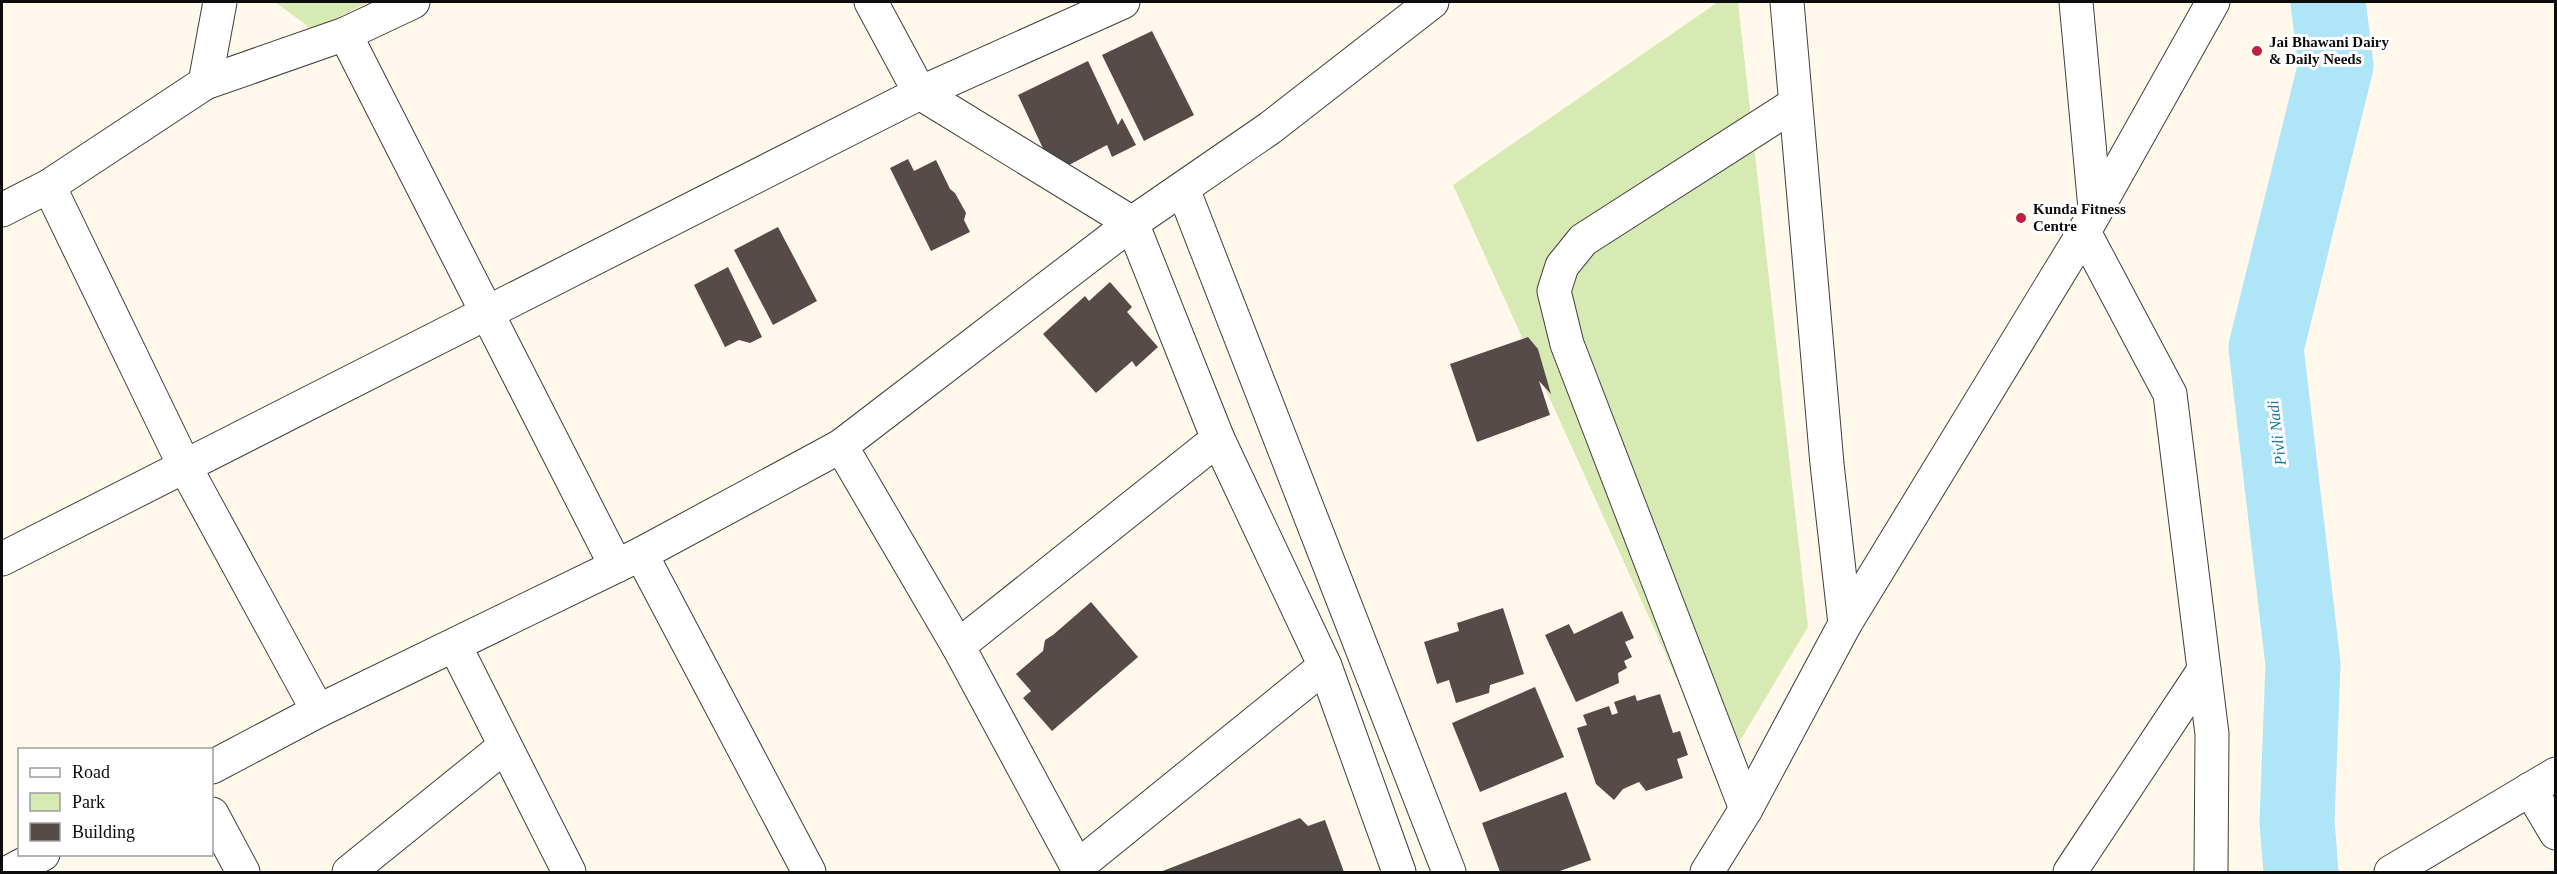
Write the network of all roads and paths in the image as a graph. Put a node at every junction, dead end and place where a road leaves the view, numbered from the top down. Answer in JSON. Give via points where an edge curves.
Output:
{"nodes":[{"id":1,"x":220,"y":2,"type":"edge"},
{"id":2,"x":413,"y":2,"type":"edge"},
{"id":3,"x":871,"y":2,"type":"edge"},
{"id":4,"x":1123,"y":2,"type":"edge"},
{"id":5,"x":1432,"y":2,"type":"edge"},
{"id":6,"x":1787,"y":2,"type":"edge"},
{"id":7,"x":2076,"y":2,"type":"edge"},
{"id":8,"x":2213,"y":2,"type":"edge"},
{"id":9,"x":345,"y":34,"type":"junction"},
{"id":10,"x":206,"y":83,"type":"junction"},
{"id":11,"x":920,"y":93,"type":"junction"},
{"id":12,"x":1795,"y":104,"type":"junction"},
{"id":13,"x":49,"y":186,"type":"junction"},
{"id":14,"x":1184,"y":189,"type":"junction"},
{"id":15,"x":2,"y":210,"type":"edge"},
{"id":16,"x":2089,"y":220,"type":"junction"},
{"id":17,"x":1132,"y":224,"type":"junction"},
{"id":18,"x":487,"y":313,"type":"junction"},
{"id":19,"x":1218,"y":439,"type":"junction"},
{"id":20,"x":841,"y":446,"type":"junction"},
{"id":21,"x":184,"y":465,"type":"junction"},
{"id":22,"x":2,"y":559,"type":"edge"},
{"id":23,"x":629,"y":560,"type":"junction"},
{"id":24,"x":1845,"y":624,"type":"junction"},
{"id":25,"x":455,"y":646,"type":"junction"},
{"id":26,"x":958,"y":646,"type":"junction"},
{"id":27,"x":1325,"y":666,"type":"junction"},
{"id":28,"x":2204,"y":670,"type":"junction"},
{"id":29,"x":318,"y":711,"type":"junction"},
{"id":30,"x":505,"y":746,"type":"junction"},
{"id":31,"x":213,"y":765,"type":"edge"},
{"id":32,"x":2543,"y":781,"type":"edge"},
{"id":33,"x":1746,"y":809,"type":"junction"},
{"id":34,"x":213,"y":816,"type":"edge"},
{"id":35,"x":2556,"y":833,"type":"edge"},
{"id":36,"x":41,"y":856,"type":"edge"},
{"id":37,"x":1078,"y":870,"type":"edge"},
{"id":38,"x":9,"y":873,"type":"edge"},
{"id":39,"x":243,"y":873,"type":"edge"},
{"id":40,"x":349,"y":873,"type":"edge"},
{"id":41,"x":569,"y":873,"type":"edge"},
{"id":42,"x":809,"y":873,"type":"edge"},
{"id":43,"x":1399,"y":873,"type":"edge"},
{"id":44,"x":1449,"y":873,"type":"edge"},
{"id":45,"x":1707,"y":873,"type":"edge"},
{"id":46,"x":2070,"y":873,"type":"edge"},
{"id":47,"x":2211,"y":873,"type":"edge"},
{"id":48,"x":2391,"y":873,"type":"edge"}],
"edges":[{"from":1,"to":10,"type":"street"},
{"from":2,"to":9,"type":"street"},
{"from":3,"to":11,"type":"street"},
{"from":4,"to":11,"type":"street"},
{"from":5,"to":14,"type":"street","via":[[1270,128]]},
{"from":6,"to":12,"type":"street"},
{"from":7,"to":16,"type":"street"},
{"from":8,"to":16,"type":"street"},
{"from":9,"to":10,"type":"street"},
{"from":9,"to":18,"type":"street"},
{"from":10,"to":13,"type":"street"},
{"from":11,"to":17,"type":"street"},
{"from":11,"to":18,"type":"street"},
{"from":12,"to":24,"type":"street"},
{"from":12,"to":33,"type":"street","via":[[1582,240],[1562,266],[1554,291],[1567,344]]},
{"from":13,"to":15,"type":"street"},
{"from":13,"to":21,"type":"street"},
{"from":14,"to":17,"type":"street"},
{"from":14,"to":44,"type":"street"},
{"from":16,"to":24,"type":"street"},
{"from":16,"to":28,"type":"street","via":[[2170,394]]},
{"from":17,"to":19,"type":"street"},
{"from":17,"to":20,"type":"street"},
{"from":18,"to":21,"type":"street"},
{"from":18,"to":23,"type":"street"},
{"from":19,"to":26,"type":"street"},
{"from":19,"to":27,"type":"street"},
{"from":20,"to":23,"type":"street"},
{"from":20,"to":26,"type":"street"},
{"from":21,"to":22,"type":"street"},
{"from":21,"to":29,"type":"street"},
{"from":23,"to":25,"type":"street"},
{"from":23,"to":42,"type":"street"},
{"from":24,"to":33,"type":"street"},
{"from":25,"to":29,"type":"street"},
{"from":25,"to":30,"type":"street"},
{"from":26,"to":37,"type":"street"},
{"from":27,"to":37,"type":"street"},
{"from":27,"to":43,"type":"street"},
{"from":28,"to":46,"type":"street"},
{"from":28,"to":47,"type":"street","via":[[2212,734]]},
{"from":29,"to":31,"type":"street"},
{"from":30,"to":40,"type":"street"},
{"from":30,"to":41,"type":"street"},
{"from":32,"to":35,"type":"street"},
{"from":32,"to":48,"type":"street"},
{"from":33,"to":45,"type":"street"},
{"from":34,"to":39,"type":"street"},
{"from":36,"to":38,"type":"street"}]}
